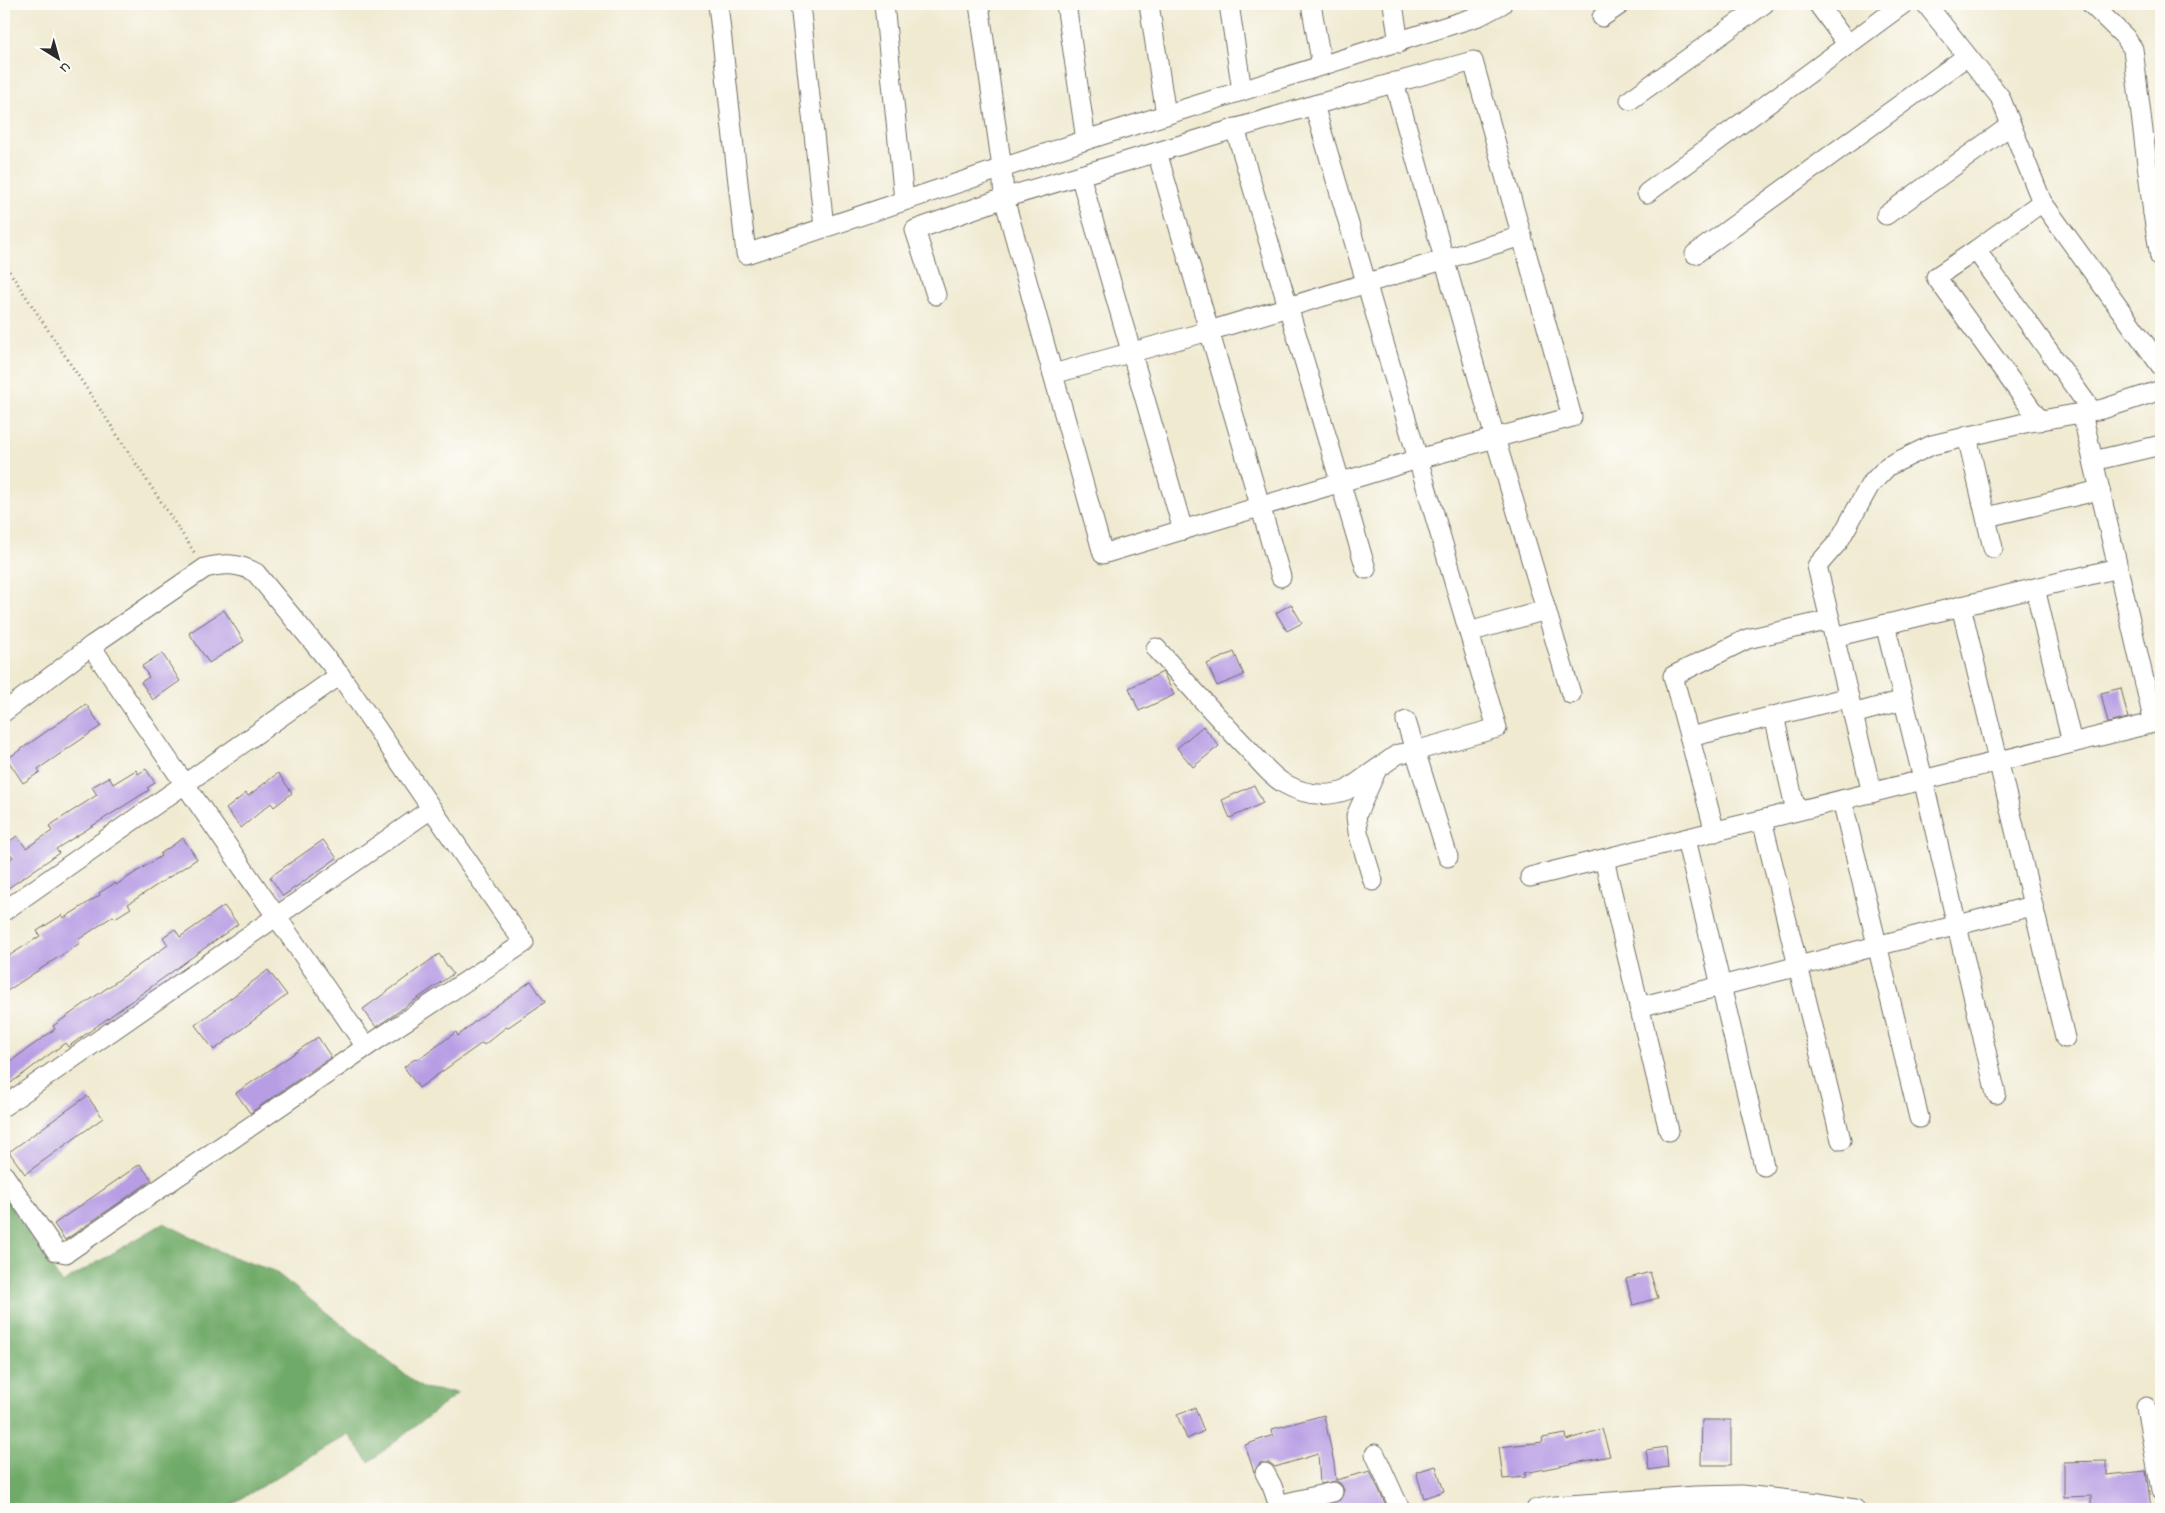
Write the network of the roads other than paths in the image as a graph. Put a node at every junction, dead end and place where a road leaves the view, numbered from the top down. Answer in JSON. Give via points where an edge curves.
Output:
{"nodes":[{"id":1,"x":718,"y":4,"type":"edge"},
{"id":2,"x":800,"y":4,"type":"edge"},
{"id":3,"x":884,"y":4,"type":"edge"},
{"id":4,"x":979,"y":4,"type":"edge"},
{"id":5,"x":1066,"y":4,"type":"edge"},
{"id":6,"x":1149,"y":4,"type":"edge"},
{"id":7,"x":1229,"y":4,"type":"edge"},
{"id":8,"x":1312,"y":4,"type":"edge"},
{"id":9,"x":1393,"y":4,"type":"edge"},
{"id":10,"x":1502,"y":4,"type":"edge"},
{"id":11,"x":1621,"y":4,"type":"edge"},
{"id":12,"x":1764,"y":4,"type":"edge"},
{"id":13,"x":1818,"y":4,"type":"edge"},
{"id":14,"x":1903,"y":4,"type":"edge"},
{"id":15,"x":1926,"y":4,"type":"edge"},
{"id":16,"x":2091,"y":4,"type":"edge"},
{"id":17,"x":1478,"y":10,"type":"edge"},
{"id":18,"x":1602,"y":17,"type":"dead end"},
{"id":19,"x":1399,"y":42,"type":"junction"},
{"id":20,"x":1848,"y":45,"type":"junction"},
{"id":21,"x":1967,"y":56,"type":"junction"},
{"id":22,"x":1322,"y":66,"type":"junction"},
{"id":23,"x":1394,"y":82,"type":"junction"},
{"id":24,"x":1242,"y":91,"type":"junction"},
{"id":25,"x":1630,"y":100,"type":"dead end"},
{"id":26,"x":1314,"y":105,"type":"junction"},
{"id":27,"x":1166,"y":115,"type":"junction"},
{"id":28,"x":2011,"y":125,"type":"junction"},
{"id":29,"x":1235,"y":128,"type":"junction"},
{"id":30,"x":1086,"y":140,"type":"junction"},
{"id":31,"x":1157,"y":152,"type":"junction"},
{"id":32,"x":1002,"y":168,"type":"junction"},
{"id":33,"x":1080,"y":175,"type":"junction"},
{"id":34,"x":1647,"y":193,"type":"dead end"},
{"id":35,"x":1004,"y":198,"type":"junction"},
{"id":36,"x":904,"y":200,"type":"junction"},
{"id":37,"x":2042,"y":202,"type":"junction"},
{"id":38,"x":2157,"y":213,"type":"edge"},
{"id":39,"x":1886,"y":215,"type":"dead end"},
{"id":40,"x":824,"y":227,"type":"junction"},
{"id":41,"x":1522,"y":236,"type":"junction"},
{"id":42,"x":1976,"y":250,"type":"junction"},
{"id":43,"x":1696,"y":254,"type":"dead end"},
{"id":44,"x":2160,"y":257,"type":"dead end"},
{"id":45,"x":1444,"y":260,"type":"junction"},
{"id":46,"x":1366,"y":282,"type":"junction"},
{"id":47,"x":936,"y":295,"type":"dead end"},
{"id":48,"x":1288,"y":306,"type":"junction"},
{"id":49,"x":1209,"y":330,"type":"junction"},
{"id":50,"x":1131,"y":351,"type":"junction"},
{"id":51,"x":2161,"y":366,"type":"edge"},
{"id":52,"x":1053,"y":374,"type":"junction"},
{"id":53,"x":2161,"y":390,"type":"edge"},
{"id":54,"x":2087,"y":412,"type":"junction"},
{"id":55,"x":2040,"y":421,"type":"junction"},
{"id":56,"x":1967,"y":436,"type":"junction"},
{"id":57,"x":1495,"y":438,"type":"junction"},
{"id":58,"x":2161,"y":444,"type":"edge"},
{"id":59,"x":1418,"y":459,"type":"junction"},
{"id":60,"x":2093,"y":461,"type":"junction"},
{"id":61,"x":1340,"y":483,"type":"junction"},
{"id":62,"x":2100,"y":490,"type":"junction"},
{"id":63,"x":1260,"y":507,"type":"junction"},
{"id":64,"x":1987,"y":517,"type":"junction"},
{"id":65,"x":1183,"y":530,"type":"junction"},
{"id":66,"x":1993,"y":548,"type":"dead end"},
{"id":67,"x":2118,"y":568,"type":"junction"},
{"id":68,"x":1366,"y":569,"type":"dead end"},
{"id":69,"x":1281,"y":577,"type":"dead end"},
{"id":70,"x":2035,"y":588,"type":"junction"},
{"id":71,"x":1961,"y":606,"type":"junction"},
{"id":72,"x":1546,"y":610,"type":"junction"},
{"id":73,"x":1885,"y":624,"type":"junction"},
{"id":74,"x":1832,"y":628,"type":"junction"},
{"id":75,"x":1469,"y":632,"type":"junction"},
{"id":76,"x":91,"y":646,"type":"junction"},
{"id":77,"x":1156,"y":648,"type":"dead end"},
{"id":78,"x":340,"y":675,"type":"junction"},
{"id":79,"x":1571,"y":694,"type":"dead end"},
{"id":80,"x":1904,"y":700,"type":"junction"},
{"id":81,"x":1851,"y":705,"type":"junction"},
{"id":82,"x":4,"y":712,"type":"edge"},
{"id":83,"x":1774,"y":716,"type":"junction"},
{"id":84,"x":1406,"y":721,"type":"dead end"},
{"id":85,"x":2158,"y":722,"type":"edge"},
{"id":86,"x":1690,"y":737,"type":"junction"},
{"id":87,"x":2072,"y":743,"type":"junction"},
{"id":88,"x":1415,"y":751,"type":"junction"},
{"id":89,"x":1997,"y":762,"type":"junction"},
{"id":90,"x":1378,"y":767,"type":"junction"},
{"id":91,"x":1923,"y":778,"type":"junction"},
{"id":92,"x":183,"y":784,"type":"junction"},
{"id":93,"x":1872,"y":792,"type":"junction"},
{"id":94,"x":1842,"y":800,"type":"junction"},
{"id":95,"x":430,"y":809,"type":"junction"},
{"id":96,"x":1796,"y":811,"type":"junction"},
{"id":97,"x":1762,"y":820,"type":"junction"},
{"id":98,"x":1715,"y":832,"type":"junction"},
{"id":99,"x":1686,"y":839,"type":"junction"},
{"id":100,"x":1448,"y":857,"type":"dead end"},
{"id":101,"x":1604,"y":859,"type":"junction"},
{"id":102,"x":1530,"y":877,"type":"dead end"},
{"id":103,"x":1373,"y":881,"type":"dead end"},
{"id":104,"x":2032,"y":906,"type":"junction"},
{"id":105,"x":4,"y":910,"type":"edge"},
{"id":106,"x":276,"y":915,"type":"junction"},
{"id":107,"x":1957,"y":925,"type":"junction"},
{"id":108,"x":1878,"y":945,"type":"junction"},
{"id":109,"x":1799,"y":966,"type":"junction"},
{"id":110,"x":1722,"y":986,"type":"junction"},
{"id":111,"x":1639,"y":1007,"type":"junction"},
{"id":112,"x":2065,"y":1038,"type":"dead end"},
{"id":113,"x":366,"y":1047,"type":"junction"},
{"id":114,"x":1996,"y":1094,"type":"dead end"},
{"id":115,"x":4,"y":1106,"type":"edge"},
{"id":116,"x":1919,"y":1118,"type":"dead end"},
{"id":117,"x":1669,"y":1131,"type":"dead end"},
{"id":118,"x":1841,"y":1140,"type":"dead end"},
{"id":119,"x":1764,"y":1166,"type":"dead end"},
{"id":120,"x":4,"y":1175,"type":"edge"},
{"id":121,"x":2146,"y":1407,"type":"dead end"},
{"id":122,"x":1375,"y":1454,"type":"dead end"},
{"id":123,"x":1265,"y":1473,"type":"dead end"},
{"id":124,"x":2161,"y":1490,"type":"edge"},
{"id":125,"x":1333,"y":1492,"type":"dead end"},
{"id":126,"x":1696,"y":1502,"type":"edge"},
{"id":127,"x":1778,"y":1504,"type":"edge"},
{"id":128,"x":1279,"y":1507,"type":"edge"},
{"id":129,"x":1400,"y":1509,"type":"edge"},
{"id":130,"x":1536,"y":1509,"type":"edge"},
{"id":131,"x":1855,"y":1509,"type":"edge"}],
"edges":[{"from":1,"to":40,"type":"street","via":[[746,254]]},
{"from":2,"to":40,"type":"street"},
{"from":3,"to":36,"type":"street"},
{"from":4,"to":32,"type":"street"},
{"from":5,"to":30,"type":"street"},
{"from":6,"to":27,"type":"street"},
{"from":7,"to":24,"type":"street"},
{"from":8,"to":22,"type":"street"},
{"from":9,"to":19,"type":"street"},
{"from":10,"to":17,"type":"street"},
{"from":11,"to":18,"type":"street"},
{"from":12,"to":25,"type":"street"},
{"from":13,"to":20,"type":"street"},
{"from":14,"to":20,"type":"street"},
{"from":15,"to":21,"type":"street"},
{"from":16,"to":38,"type":"street","via":[[2133,49]]},
{"from":17,"to":19,"type":"street"},
{"from":19,"to":22,"type":"street"},
{"from":20,"to":34,"type":"street"},
{"from":21,"to":28,"type":"street","via":[[2000,97]]},
{"from":21,"to":43,"type":"street"},
{"from":22,"to":24,"type":"street"},
{"from":23,"to":26,"type":"street"},
{"from":23,"to":41,"type":"street","via":[[1473,61]]},
{"from":23,"to":45,"type":"street"},
{"from":24,"to":27,"type":"street"},
{"from":26,"to":29,"type":"street"},
{"from":26,"to":46,"type":"street"},
{"from":27,"to":30,"type":"street"},
{"from":28,"to":37,"type":"street"},
{"from":28,"to":39,"type":"street"},
{"from":29,"to":31,"type":"street"},
{"from":29,"to":48,"type":"street"},
{"from":30,"to":32,"type":"street"},
{"from":31,"to":33,"type":"street"},
{"from":31,"to":49,"type":"street"},
{"from":32,"to":35,"type":"street"},
{"from":32,"to":36,"type":"street"},
{"from":33,"to":35,"type":"street"},
{"from":33,"to":50,"type":"street"},
{"from":35,"to":47,"type":"street","via":[[915,230]]},
{"from":35,"to":52,"type":"street"},
{"from":36,"to":40,"type":"street"},
{"from":37,"to":42,"type":"street"},
{"from":37,"to":51,"type":"street"},
{"from":38,"to":44,"type":"street"},
{"from":41,"to":45,"type":"street"},
{"from":41,"to":57,"type":"street","via":[[1572,417]]},
{"from":42,"to":54,"type":"street"},
{"from":42,"to":55,"type":"street","via":[[1936,277]]},
{"from":45,"to":46,"type":"street"},
{"from":45,"to":57,"type":"street"},
{"from":46,"to":48,"type":"street"},
{"from":46,"to":59,"type":"street"},
{"from":48,"to":49,"type":"street"},
{"from":48,"to":61,"type":"street"},
{"from":49,"to":50,"type":"street"},
{"from":49,"to":63,"type":"street"},
{"from":50,"to":52,"type":"street"},
{"from":50,"to":65,"type":"street"},
{"from":52,"to":65,"type":"street","via":[[1103,554]]},
{"from":53,"to":54,"type":"street"},
{"from":54,"to":55,"type":"street"},
{"from":54,"to":60,"type":"street"},
{"from":55,"to":56,"type":"street"},
{"from":56,"to":64,"type":"street"},
{"from":56,"to":74,"type":"street","via":[[1932,445],[1888,466],[1870,486],[1839,541],[1817,566]]},
{"from":57,"to":59,"type":"street"},
{"from":57,"to":72,"type":"street"},
{"from":58,"to":60,"type":"street"},
{"from":59,"to":61,"type":"street"},
{"from":59,"to":75,"type":"street"},
{"from":60,"to":62,"type":"street"},
{"from":61,"to":63,"type":"street"},
{"from":61,"to":68,"type":"street"},
{"from":62,"to":64,"type":"street"},
{"from":62,"to":67,"type":"street"},
{"from":63,"to":65,"type":"street"},
{"from":63,"to":69,"type":"street"},
{"from":64,"to":66,"type":"street"},
{"from":67,"to":70,"type":"street"},
{"from":67,"to":85,"type":"street"},
{"from":70,"to":71,"type":"street"},
{"from":70,"to":87,"type":"street"},
{"from":71,"to":73,"type":"street"},
{"from":71,"to":89,"type":"street"},
{"from":72,"to":75,"type":"street"},
{"from":72,"to":79,"type":"street"},
{"from":73,"to":74,"type":"street"},
{"from":73,"to":80,"type":"street"},
{"from":74,"to":81,"type":"street"},
{"from":74,"to":86,"type":"street","via":[[1747,639],[1673,676]]},
{"from":75,"to":88,"type":"street","via":[[1497,728]]},
{"from":76,"to":78,"type":"street","via":[[205,568],[237,564],[256,573]]},
{"from":76,"to":82,"type":"street"},
{"from":76,"to":92,"type":"street"},
{"from":77,"to":90,"type":"street","via":[[1203,702],[1284,783],[1306,794],[1324,796],[1347,790]]},
{"from":78,"to":92,"type":"street"},
{"from":78,"to":95,"type":"street"},
{"from":80,"to":81,"type":"street"},
{"from":80,"to":91,"type":"street"},
{"from":81,"to":83,"type":"street"},
{"from":81,"to":93,"type":"street"},
{"from":83,"to":86,"type":"street"},
{"from":83,"to":96,"type":"street"},
{"from":84,"to":88,"type":"street"},
{"from":85,"to":87,"type":"street"},
{"from":86,"to":98,"type":"street"},
{"from":87,"to":89,"type":"street"},
{"from":88,"to":90,"type":"street","via":[[1398,754]]},
{"from":88,"to":100,"type":"street"},
{"from":89,"to":91,"type":"street"},
{"from":89,"to":104,"type":"street"},
{"from":90,"to":103,"type":"street","via":[[1356,816]]},
{"from":91,"to":93,"type":"street"},
{"from":91,"to":107,"type":"street"},
{"from":92,"to":105,"type":"street"},
{"from":92,"to":106,"type":"street"},
{"from":93,"to":94,"type":"street"},
{"from":94,"to":96,"type":"street"},
{"from":94,"to":108,"type":"street"},
{"from":95,"to":106,"type":"street"},
{"from":95,"to":113,"type":"street","via":[[524,943]]},
{"from":96,"to":97,"type":"street"},
{"from":97,"to":98,"type":"street"},
{"from":97,"to":109,"type":"street"},
{"from":98,"to":99,"type":"street"},
{"from":99,"to":101,"type":"street"},
{"from":99,"to":110,"type":"street"},
{"from":101,"to":102,"type":"street"},
{"from":101,"to":111,"type":"street"},
{"from":104,"to":107,"type":"street"},
{"from":104,"to":112,"type":"street"},
{"from":106,"to":113,"type":"street"},
{"from":106,"to":115,"type":"street"},
{"from":107,"to":108,"type":"street"},
{"from":107,"to":114,"type":"street"},
{"from":108,"to":109,"type":"street"},
{"from":108,"to":116,"type":"street"},
{"from":109,"to":110,"type":"street"},
{"from":109,"to":118,"type":"street"},
{"from":110,"to":111,"type":"street"},
{"from":110,"to":119,"type":"street"},
{"from":111,"to":117,"type":"street"},
{"from":113,"to":120,"type":"street","via":[[66,1253],[56,1251]]},
{"from":121,"to":124,"type":"street"},
{"from":122,"to":129,"type":"street"},
{"from":123,"to":128,"type":"street"},
{"from":125,"to":128,"type":"street"},
{"from":126,"to":127,"type":"street","via":[[1742,1495]]},
{"from":126,"to":130,"type":"street"},
{"from":127,"to":131,"type":"street"}]}
